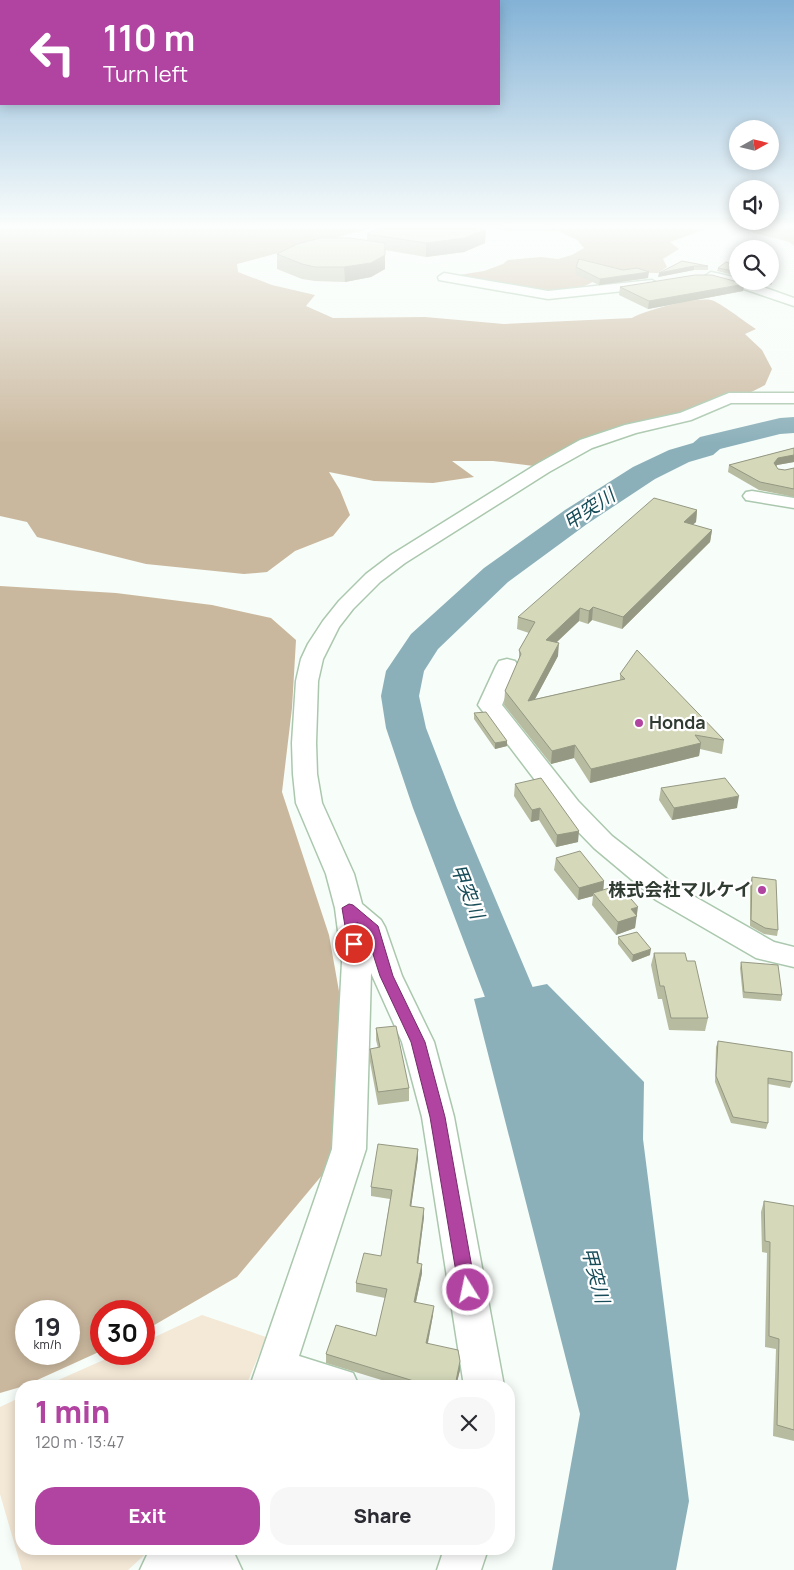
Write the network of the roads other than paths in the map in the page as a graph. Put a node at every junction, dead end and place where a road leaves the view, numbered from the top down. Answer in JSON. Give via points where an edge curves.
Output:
{"nodes":[{"id":1,"x":794,"y":398,"type":"edge"},
{"id":2,"x":752,"y":496,"type":"dead end"},
{"id":3,"x":794,"y":503,"type":"edge"},
{"id":4,"x":507,"y":666,"type":"dead end"},
{"id":5,"x":349,"y":908,"type":"junction"},
{"id":6,"x":794,"y":957,"type":"edge"},
{"id":7,"x":273,"y":1378,"type":"edge"},
{"id":8,"x":290,"y":1380,"type":"edge"},
{"id":9,"x":483,"y":1380,"type":"edge"},
{"id":10,"x":178,"y":1555,"type":"edge"},
{"id":11,"x":199,"y":1555,"type":"edge"},
{"id":12,"x":464,"y":1555,"type":"edge"},
{"id":13,"x":162,"y":1570,"type":"edge"},
{"id":14,"x":220,"y":1570,"type":"edge"},
{"id":15,"x":460,"y":1570,"type":"edge"}],
"edges":[{"from":1,"to":5,"type":"street","via":[[729,398],[685,417],[586,444],[428,539],[373,578],[346,605],[312,659],[307,681],[304,744],[309,803],[340,874]]},
{"from":2,"to":3,"type":"street"},
{"from":4,"to":6,"type":"street","via":[[490,705],[569,807],[603,842],[666,894],[766,951]]},
{"from":5,"to":7,"type":"street","via":[[357,962],[349,1149]]},
{"from":5,"to":9,"type":"street","via":[[371,926],[387,976],[418,1042],[438,1117]]},
{"from":7,"to":8,"type":"street"},
{"from":10,"to":13,"type":"street"},
{"from":11,"to":14,"type":"street"},
{"from":12,"to":15,"type":"street"}]}
